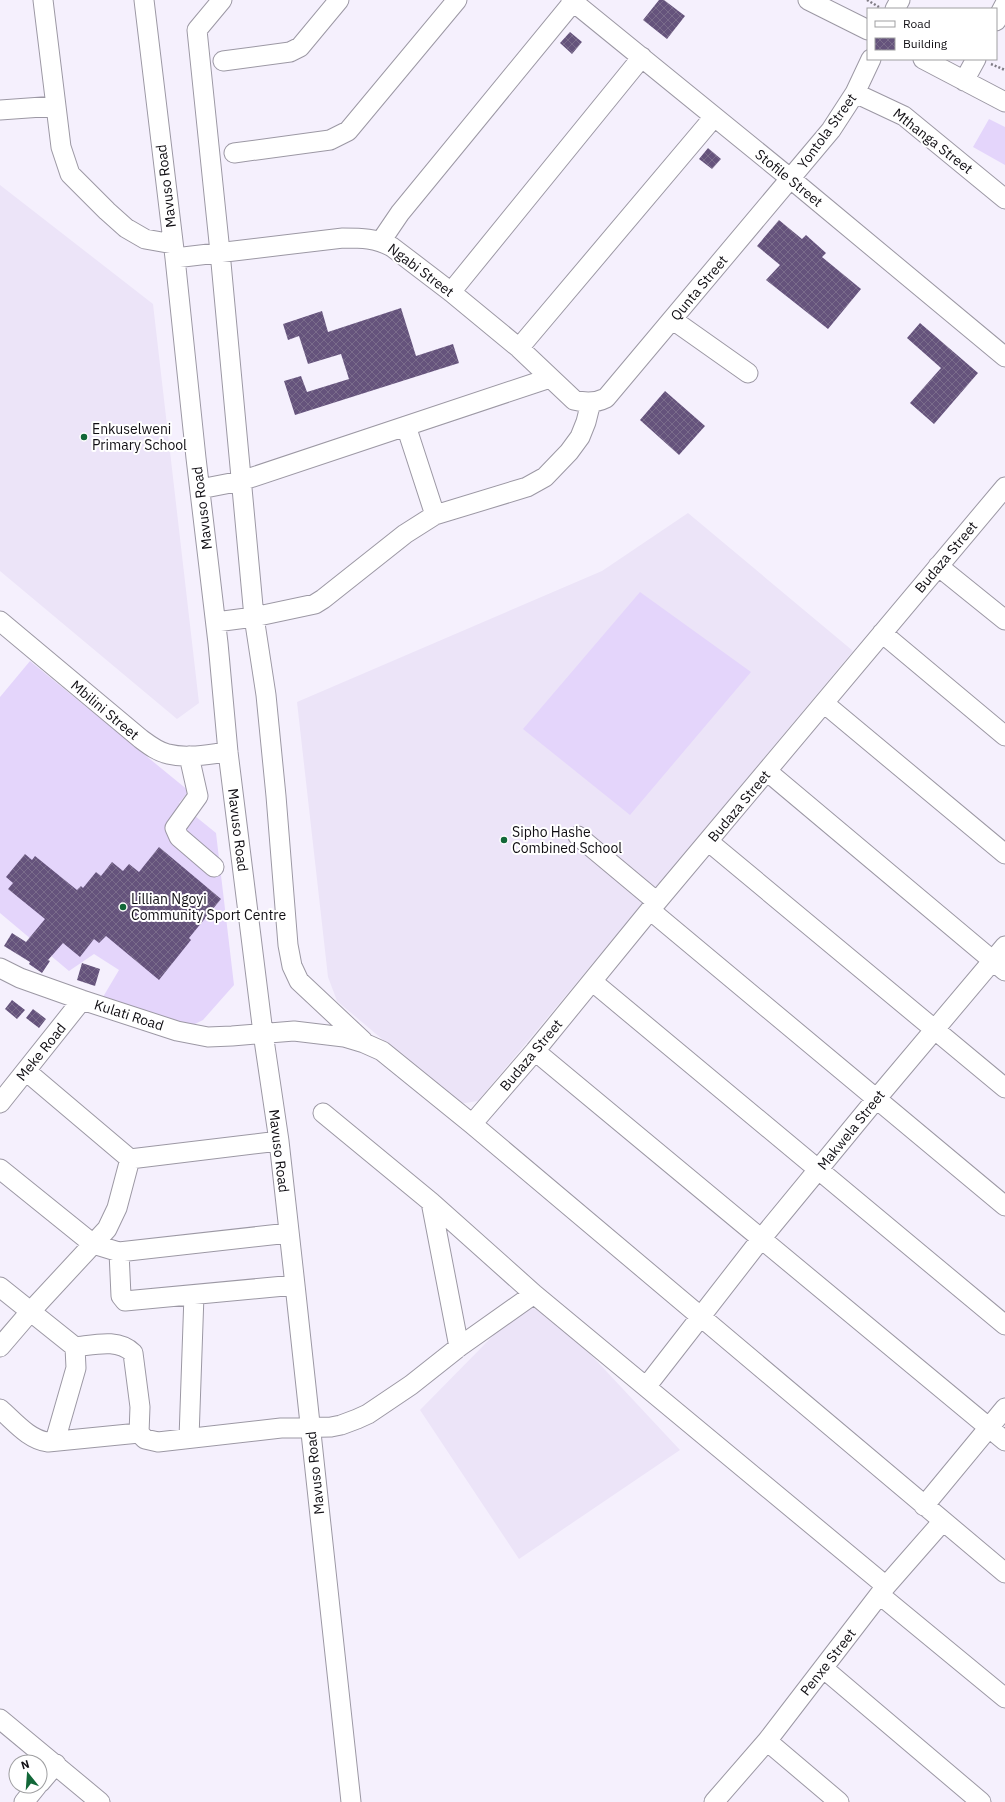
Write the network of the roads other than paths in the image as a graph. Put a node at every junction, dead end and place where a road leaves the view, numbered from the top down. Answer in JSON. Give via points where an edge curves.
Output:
{"nodes":[{"id":1,"x":43,"y":0,"type":"edge"},
{"id":2,"x":144,"y":0,"type":"edge"},
{"id":3,"x":222,"y":0,"type":"edge"},
{"id":4,"x":339,"y":0,"type":"edge"},
{"id":5,"x":457,"y":0,"type":"edge"},
{"id":6,"x":808,"y":0,"type":"edge"},
{"id":7,"x":572,"y":1,"type":"edge"},
{"id":8,"x":1005,"y":4,"type":"edge"},
{"id":9,"x":997,"y":19,"type":"edge"},
{"id":10,"x":867,"y":30,"type":"edge"},
{"id":11,"x":642,"y":57,"type":"junction"},
{"id":12,"x":871,"y":60,"type":"edge"},
{"id":13,"x":926,"y":60,"type":"edge"},
{"id":14,"x":982,"y":60,"type":"edge"},
{"id":15,"x":223,"y":61,"type":"dead end"},
{"id":16,"x":964,"y":81,"type":"junction"},
{"id":17,"x":855,"y":93,"type":"junction"},
{"id":18,"x":1005,"y":102,"type":"edge"},
{"id":19,"x":56,"y":106,"type":"junction"},
{"id":20,"x":0,"y":110,"type":"edge"},
{"id":21,"x":714,"y":117,"type":"junction"},
{"id":22,"x":234,"y":153,"type":"dead end"},
{"id":23,"x":791,"y":179,"type":"junction"},
{"id":24,"x":1005,"y":199,"type":"edge"},
{"id":25,"x":381,"y":241,"type":"junction"},
{"id":26,"x":174,"y":251,"type":"junction"},
{"id":27,"x":220,"y":252,"type":"junction"},
{"id":28,"x":451,"y":292,"type":"junction"},
{"id":29,"x":673,"y":320,"type":"junction"},
{"id":30,"x":519,"y":348,"type":"junction"},
{"id":31,"x":1005,"y":357,"type":"edge"},
{"id":32,"x":748,"y":373,"type":"dead end"},
{"id":33,"x":550,"y":378,"type":"junction"},
{"id":34,"x":598,"y":400,"type":"junction"},
{"id":35,"x":406,"y":426,"type":"junction"},
{"id":36,"x":241,"y":481,"type":"junction"},
{"id":37,"x":200,"y":489,"type":"junction"},
{"id":38,"x":1003,"y":494,"type":"edge"},
{"id":39,"x":435,"y":515,"type":"junction"},
{"id":40,"x":938,"y":566,"type":"junction"},
{"id":41,"x":254,"y":617,"type":"junction"},
{"id":42,"x":1005,"y":620,"type":"edge"},
{"id":43,"x":0,"y":621,"type":"edge"},
{"id":44,"x":216,"y":622,"type":"junction"},
{"id":45,"x":882,"y":633,"type":"junction"},
{"id":46,"x":825,"y":704,"type":"junction"},
{"id":47,"x":1005,"y":736,"type":"edge"},
{"id":48,"x":228,"y":752,"type":"junction"},
{"id":49,"x":189,"y":756,"type":"junction"},
{"id":50,"x":768,"y":772,"type":"junction"},
{"id":51,"x":578,"y":836,"type":"dead end"},
{"id":52,"x":709,"y":842,"type":"junction"},
{"id":53,"x":1005,"y":854,"type":"edge"},
{"id":54,"x":214,"y":867,"type":"dead end"},
{"id":55,"x":654,"y":906,"type":"junction"},
{"id":56,"x":1005,"y":946,"type":"edge"},
{"id":57,"x":999,"y":966,"type":"edge"},
{"id":58,"x":0,"y":968,"type":"edge"},
{"id":59,"x":593,"y":982,"type":"junction"},
{"id":60,"x":82,"y":1000,"type":"junction"},
{"id":61,"x":934,"y":1028,"type":"junction"},
{"id":62,"x":263,"y":1033,"type":"junction"},
{"id":63,"x":364,"y":1043,"type":"junction"},
{"id":64,"x":535,"y":1051,"type":"junction"},
{"id":65,"x":26,"y":1071,"type":"junction"},
{"id":66,"x":1005,"y":1088,"type":"edge"},
{"id":67,"x":877,"y":1098,"type":"junction"},
{"id":68,"x":0,"y":1103,"type":"edge"},
{"id":69,"x":323,"y":1113,"type":"dead end"},
{"id":70,"x":472,"y":1124,"type":"junction"},
{"id":71,"x":279,"y":1141,"type":"junction"},
{"id":72,"x":130,"y":1159,"type":"junction"},
{"id":73,"x":0,"y":1169,"type":"edge"},
{"id":74,"x":820,"y":1169,"type":"junction"},
{"id":75,"x":431,"y":1202,"type":"junction"},
{"id":76,"x":1005,"y":1206,"type":"edge"},
{"id":77,"x":289,"y":1233,"type":"junction"},
{"id":78,"x":761,"y":1239,"type":"junction"},
{"id":79,"x":94,"y":1244,"type":"junction"},
{"id":80,"x":119,"y":1252,"type":"junction"},
{"id":81,"x":295,"y":1285,"type":"junction"},
{"id":82,"x":0,"y":1287,"type":"edge"},
{"id":83,"x":534,"y":1294,"type":"junction"},
{"id":84,"x":194,"y":1295,"type":"junction"},
{"id":85,"x":30,"y":1312,"type":"junction"},
{"id":86,"x":700,"y":1316,"type":"junction"},
{"id":87,"x":1005,"y":1325,"type":"edge"},
{"id":88,"x":0,"y":1347,"type":"edge"},
{"id":89,"x":75,"y":1347,"type":"junction"},
{"id":90,"x":459,"y":1347,"type":"junction"},
{"id":91,"x":646,"y":1386,"type":"junction"},
{"id":92,"x":1005,"y":1408,"type":"edge"},
{"id":93,"x":0,"y":1409,"type":"edge"},
{"id":94,"x":310,"y":1428,"type":"junction"},
{"id":95,"x":990,"y":1428,"type":"junction"},
{"id":96,"x":139,"y":1433,"type":"junction"},
{"id":97,"x":188,"y":1438,"type":"junction"},
{"id":98,"x":55,"y":1441,"type":"junction"},
{"id":99,"x":1005,"y":1441,"type":"edge"},
{"id":100,"x":924,"y":1506,"type":"junction"},
{"id":101,"x":942,"y":1521,"type":"junction"},
{"id":102,"x":1005,"y":1573,"type":"edge"},
{"id":103,"x":883,"y":1591,"type":"junction"},
{"id":104,"x":823,"y":1668,"type":"junction"},
{"id":105,"x":1005,"y":1698,"type":"edge"},
{"id":106,"x":0,"y":1719,"type":"edge"},
{"id":107,"x":767,"y":1741,"type":"junction"},
{"id":108,"x":56,"y":1764,"type":"junction"},
{"id":109,"x":48,"y":1774,"type":"edge"},
{"id":110,"x":30,"y":1794,"type":"edge"},
{"id":111,"x":24,"y":1802,"type":"edge"},
{"id":112,"x":100,"y":1802,"type":"edge"},
{"id":113,"x":351,"y":1802,"type":"edge"},
{"id":114,"x":714,"y":1802,"type":"edge"},
{"id":115,"x":839,"y":1802,"type":"edge"},
{"id":116,"x":982,"y":1802,"type":"edge"}],
"edges":[{"from":1,"to":19,"type":"street","name":"Ngabi Street"},
{"from":2,"to":26,"type":"street","name":"Mavuso Road"},
{"from":3,"to":27,"type":"street","via":[[197,30]]},
{"from":4,"to":15,"type":"street","via":[[300,46],[290,52]]},
{"from":5,"to":22,"type":"street","via":[[348,131],[330,140]]},
{"from":6,"to":10,"type":"street"},
{"from":7,"to":11,"type":"street","name":"Stofile Street"},
{"from":7,"to":25,"type":"street","via":[[400,213]]},
{"from":8,"to":9,"type":"street"},
{"from":11,"to":21,"type":"street","name":"Stofile Street"},
{"from":11,"to":28,"type":"street"},
{"from":12,"to":17,"type":"street","name":"Yontola Street"},
{"from":13,"to":16,"type":"street"},
{"from":14,"to":16,"type":"street"},
{"from":16,"to":18,"type":"street"},
{"from":17,"to":23,"type":"street","name":"Yontola Street","via":[[831,130]]},
{"from":17,"to":24,"type":"street","name":"Mthanga Street","via":[[904,116]]},
{"from":19,"to":20,"type":"street"},
{"from":19,"to":26,"type":"street","name":"Ngabi Street","via":[[61,146],[70,174],[126,228]]},
{"from":21,"to":23,"type":"street","name":"Stofile Street"},
{"from":21,"to":30,"type":"street"},
{"from":23,"to":29,"type":"street","name":"Qunta Street"},
{"from":23,"to":31,"type":"street","name":"Stofile Street"},
{"from":25,"to":27,"type":"street","name":"Ngabi Street","via":[[343,238]]},
{"from":25,"to":28,"type":"street","name":"Ngabi Street"},
{"from":26,"to":27,"type":"street","name":"Ngabi Street"},
{"from":26,"to":37,"type":"street","name":"Mavuso Road"},
{"from":27,"to":36,"type":"street"},
{"from":28,"to":30,"type":"street","name":"Ngabi Street"},
{"from":29,"to":32,"type":"street"},
{"from":29,"to":34,"type":"street","name":"Qunta Street"},
{"from":30,"to":33,"type":"street","name":"Ngabi Street"},
{"from":33,"to":34,"type":"street","name":"Ngabi Street","via":[[574,400]]},
{"from":33,"to":35,"type":"street"},
{"from":34,"to":39,"type":"street","via":[[580,437],[545,477],[527,487]]},
{"from":35,"to":36,"type":"street"},
{"from":35,"to":39,"type":"street"},
{"from":36,"to":37,"type":"street"},
{"from":36,"to":41,"type":"street"},
{"from":37,"to":44,"type":"street","name":"Mavuso Road"},
{"from":38,"to":40,"type":"street","name":"Budaza Street"},
{"from":39,"to":41,"type":"street","via":[[405,534],[323,599],[291,610]]},
{"from":40,"to":42,"type":"street"},
{"from":40,"to":45,"type":"street","name":"Budaza Street"},
{"from":41,"to":44,"type":"street"},
{"from":41,"to":63,"type":"street","via":[[266,695],[292,966],[299,981]]},
{"from":43,"to":49,"type":"street","name":"Mbilini Street","via":[[141,740],[169,754]]},
{"from":44,"to":48,"type":"street","name":"Mavuso Road"},
{"from":45,"to":46,"type":"street","name":"Budaza Street"},
{"from":45,"to":47,"type":"street"},
{"from":46,"to":50,"type":"street","name":"Budaza Street"},
{"from":46,"to":53,"type":"street"},
{"from":48,"to":49,"type":"street","name":"Mbilini Street"},
{"from":48,"to":62,"type":"street","name":"Mavuso Road"},
{"from":49,"to":54,"type":"street","via":[[198,796],[175,828],[179,837]]},
{"from":50,"to":52,"type":"street","name":"Budaza Street"},
{"from":50,"to":57,"type":"street"},
{"from":51,"to":55,"type":"street"},
{"from":52,"to":55,"type":"street","name":"Budaza Street"},
{"from":52,"to":61,"type":"street"},
{"from":55,"to":59,"type":"street","name":"Budaza Street"},
{"from":55,"to":67,"type":"street"},
{"from":56,"to":57,"type":"street","name":"Makwela Street"},
{"from":57,"to":61,"type":"street","name":"Makwela Street"},
{"from":58,"to":60,"type":"street","name":"Kulati Road","via":[[20,978]]},
{"from":59,"to":64,"type":"street","name":"Budaza Street"},
{"from":59,"to":74,"type":"street"},
{"from":60,"to":62,"type":"street","name":"Kulati Road","via":[[192,1034],[232,1036]]},
{"from":60,"to":65,"type":"street","name":"Meke Road"},
{"from":61,"to":66,"type":"street"},
{"from":61,"to":67,"type":"street","name":"Makwela Street"},
{"from":62,"to":63,"type":"street","name":"Kulati Road","via":[[318,1033]]},
{"from":62,"to":71,"type":"street","name":"Mavuso Road"},
{"from":63,"to":70,"type":"street","via":[[382,1052]]},
{"from":64,"to":70,"type":"street","name":"Budaza Street"},
{"from":64,"to":78,"type":"street"},
{"from":65,"to":68,"type":"street","name":"Meke Road"},
{"from":65,"to":72,"type":"street"},
{"from":67,"to":74,"type":"street","name":"Makwela Street"},
{"from":67,"to":76,"type":"street"},
{"from":69,"to":75,"type":"street"},
{"from":70,"to":86,"type":"street"},
{"from":71,"to":72,"type":"street"},
{"from":71,"to":77,"type":"street","name":"Mavuso Road"},
{"from":72,"to":79,"type":"street","via":[[112,1219]]},
{"from":73,"to":79,"type":"street"},
{"from":74,"to":78,"type":"street","name":"Makwela Street"},
{"from":74,"to":87,"type":"street"},
{"from":75,"to":83,"type":"street"},
{"from":75,"to":90,"type":"street"},
{"from":77,"to":80,"type":"street"},
{"from":77,"to":81,"type":"street","name":"Mavuso Road"},
{"from":78,"to":86,"type":"street","name":"Makwela Street"},
{"from":78,"to":95,"type":"street"},
{"from":79,"to":80,"type":"street"},
{"from":79,"to":85,"type":"street"},
{"from":80,"to":84,"type":"street","via":[[121,1296],[124,1300]]},
{"from":81,"to":84,"type":"street"},
{"from":81,"to":94,"type":"street","name":"Mavuso Road"},
{"from":82,"to":85,"type":"street"},
{"from":83,"to":90,"type":"street"},
{"from":83,"to":91,"type":"street"},
{"from":84,"to":97,"type":"street"},
{"from":85,"to":88,"type":"street"},
{"from":85,"to":89,"type":"street"},
{"from":86,"to":91,"type":"street","name":"Makwela Street"},
{"from":86,"to":100,"type":"street"},
{"from":89,"to":96,"type":"street","via":[[117,1343],[133,1353],[140,1407]]},
{"from":89,"to":98,"type":"street","via":[[76,1368]]},
{"from":90,"to":94,"type":"street","via":[[368,1414],[341,1426]]},
{"from":91,"to":103,"type":"street"},
{"from":92,"to":95,"type":"street"},
{"from":93,"to":98,"type":"street","via":[[34,1438]]},
{"from":94,"to":97,"type":"street","via":[[281,1428]]},
{"from":94,"to":113,"type":"street","name":"Mavuso Road"},
{"from":95,"to":99,"type":"street"},
{"from":95,"to":100,"type":"street"},
{"from":96,"to":97,"type":"street","via":[[150,1442]]},
{"from":96,"to":98,"type":"street"},
{"from":100,"to":101,"type":"street"},
{"from":101,"to":102,"type":"street"},
{"from":101,"to":103,"type":"street","name":"Penxe Street"},
{"from":103,"to":104,"type":"street","name":"Penxe Street"},
{"from":103,"to":105,"type":"street"},
{"from":104,"to":107,"type":"street","name":"Penxe Street"},
{"from":104,"to":116,"type":"street"},
{"from":106,"to":108,"type":"street"},
{"from":107,"to":114,"type":"street","name":"Penxe Street"},
{"from":107,"to":115,"type":"street"},
{"from":108,"to":109,"type":"street"},
{"from":108,"to":112,"type":"street"},
{"from":110,"to":111,"type":"street"}]}
